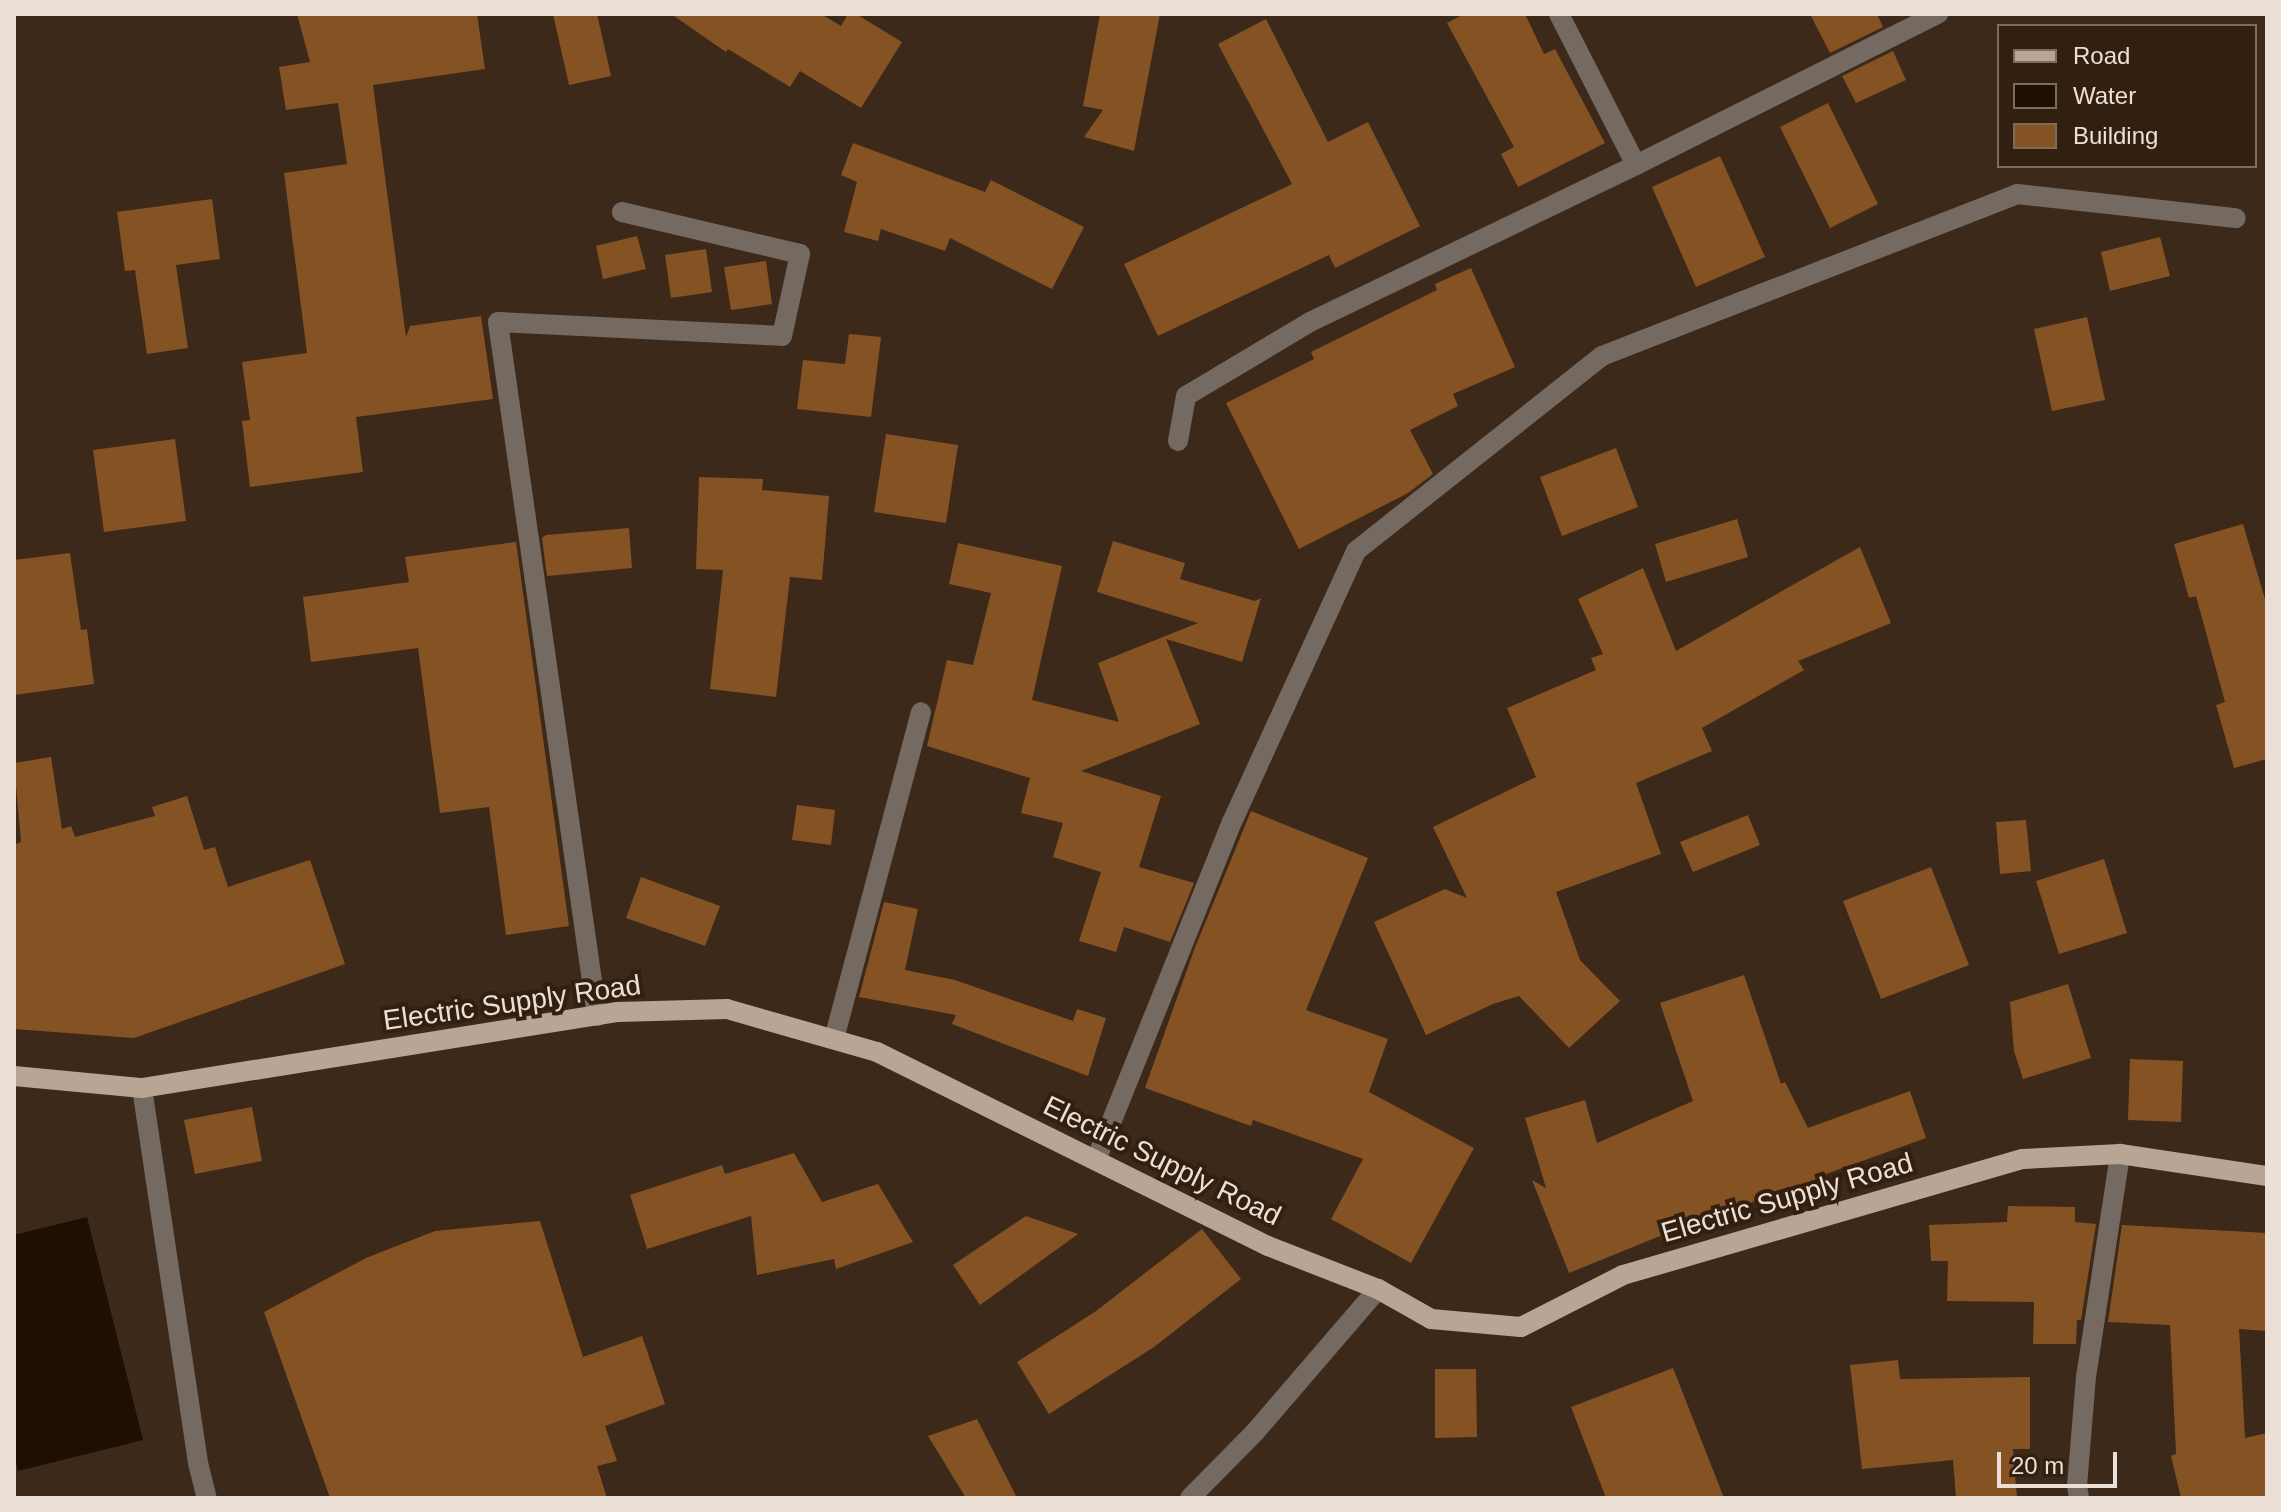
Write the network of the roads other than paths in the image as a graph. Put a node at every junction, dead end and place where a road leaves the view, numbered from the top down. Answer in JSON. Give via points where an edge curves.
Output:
{"nodes":[{"id":1,"x":1559,"y":14,"type":"edge"},
{"id":2,"x":1938,"y":14,"type":"edge"},
{"id":3,"x":1636,"y":165,"type":"junction"},
{"id":4,"x":622,"y":212,"type":"dead end"},
{"id":5,"x":2236,"y":218,"type":"dead end"},
{"id":6,"x":1178,"y":441,"type":"dead end"},
{"id":7,"x":921,"y":712,"type":"dead end"},
{"id":8,"x":597,"y":1016,"type":"junction"},
{"id":9,"x":834,"y":1039,"type":"junction"},
{"id":10,"x":14,"y":1076,"type":"edge"},
{"id":11,"x":142,"y":1088,"type":"junction"},
{"id":12,"x":2120,"y":1154,"type":"junction"},
{"id":13,"x":1096,"y":1160,"type":"junction"},
{"id":14,"x":2267,"y":1176,"type":"edge"},
{"id":15,"x":1378,"y":1289,"type":"junction"},
{"id":16,"x":207,"y":1498,"type":"edge"},
{"id":17,"x":1190,"y":1498,"type":"edge"},
{"id":18,"x":2079,"y":1498,"type":"edge"}],
"edges":[{"from":1,"to":3,"type":"street"},
{"from":2,"to":3,"type":"street"},
{"from":3,"to":6,"type":"street","via":[[1310,322],[1186,396]]},
{"from":4,"to":8,"type":"street","via":[[800,254],[782,336],[498,322]]},
{"from":5,"to":13,"type":"street","via":[[2017,194],[1602,356],[1356,551],[1232,822]]},
{"from":7,"to":9,"type":"street"},
{"from":8,"to":9,"type":"main road","name":"Electric Supply Road","via":[[727,1009]]},
{"from":8,"to":11,"type":"main road","name":"Electric Supply Road"},
{"from":9,"to":13,"type":"main road","name":"Electric Supply Road","via":[[877,1052]]},
{"from":10,"to":11,"type":"main road","name":"Electric Supply Road"},
{"from":11,"to":16,"type":"street"},
{"from":12,"to":14,"type":"main road","name":"Electric Supply Road"},
{"from":12,"to":15,"type":"main road","name":"Electric Supply Road","via":[[2023,1159],[1623,1275],[1521,1327],[1431,1319]]},
{"from":12,"to":18,"type":"street","via":[[2086,1377]]},
{"from":13,"to":15,"type":"main road","name":"Electric Supply Road","via":[[1268,1246]]},
{"from":15,"to":17,"type":"street","via":[[1255,1432]]}]}
